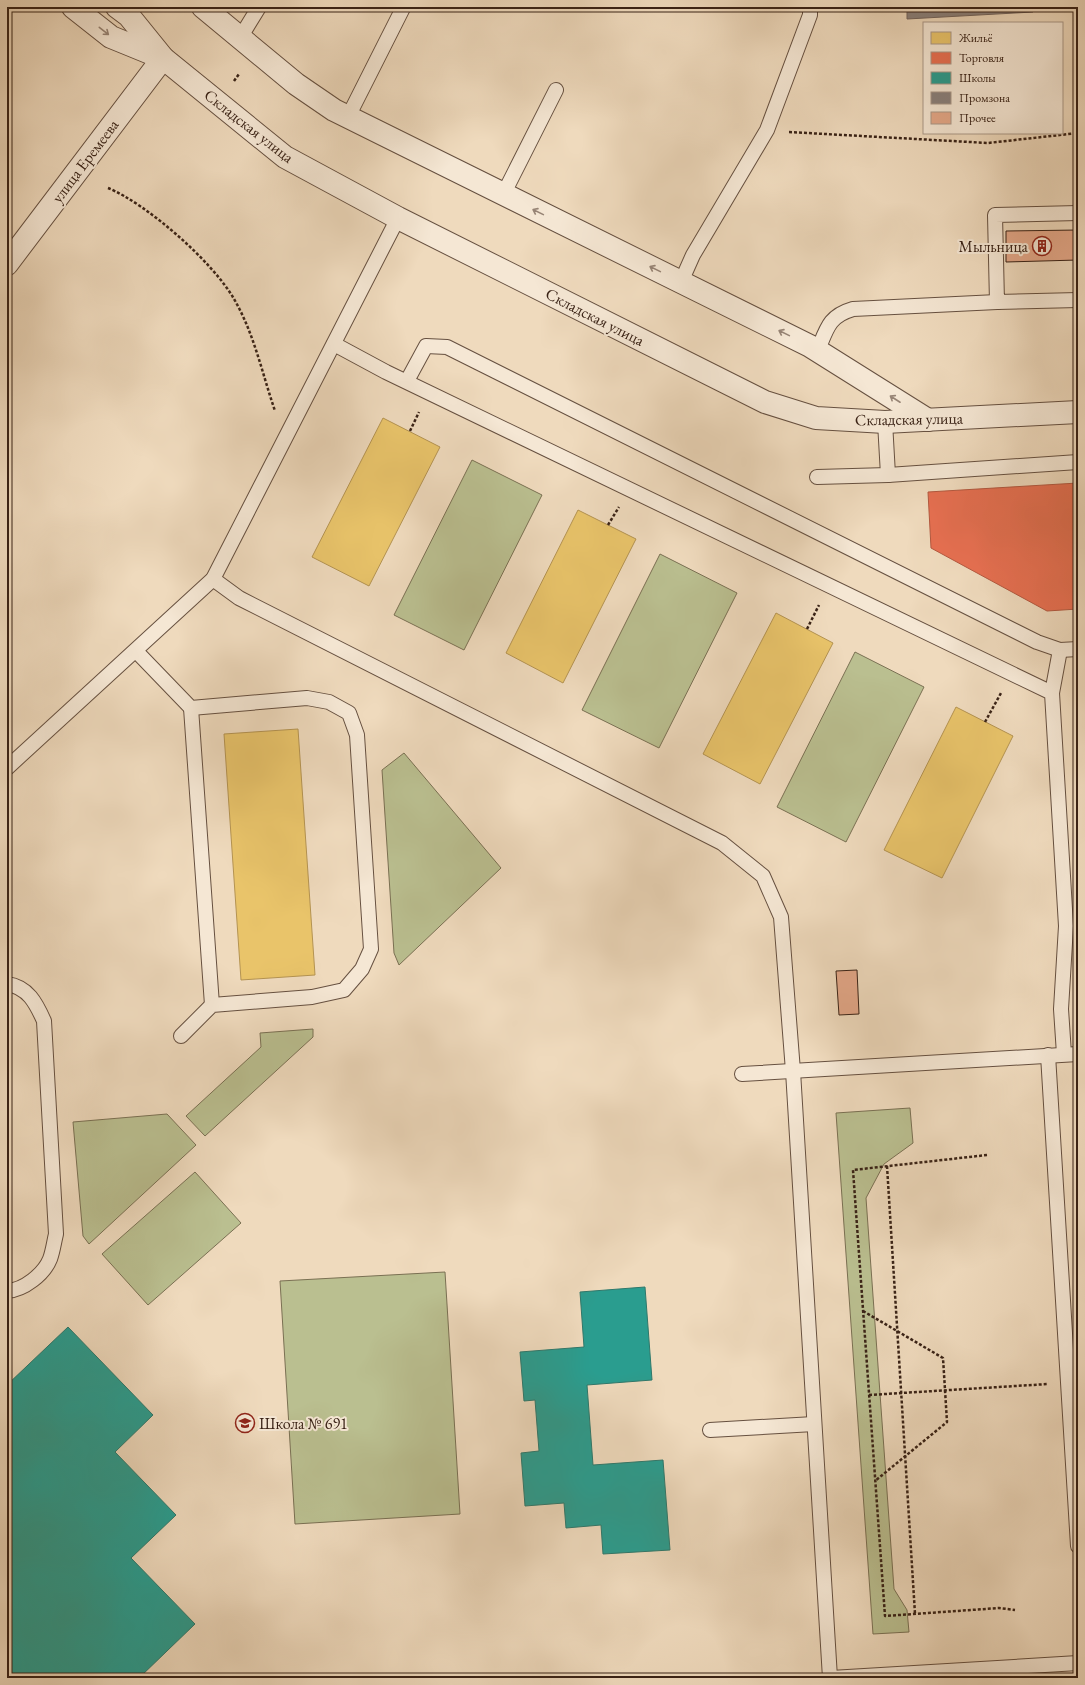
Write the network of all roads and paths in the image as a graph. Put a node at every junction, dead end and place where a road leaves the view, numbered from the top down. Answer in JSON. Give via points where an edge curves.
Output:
{"nodes":[{"id":1,"x":73,"y":7,"type":"edge"},
{"id":2,"x":117,"y":7,"type":"edge"},
{"id":3,"x":203,"y":7,"type":"edge"},
{"id":4,"x":259,"y":7,"type":"edge"},
{"id":5,"x":810,"y":7,"type":"edge"},
{"id":6,"x":403,"y":8,"type":"edge"},
{"id":7,"x":240,"y":38,"type":"junction"},
{"id":8,"x":163,"y":58,"type":"junction"},
{"id":9,"x":239,"y":74,"type":"dead end"},
{"id":10,"x":234,"y":81,"type":"dead end"},
{"id":11,"x":556,"y":90,"type":"dead end"},
{"id":12,"x":348,"y":117,"type":"junction"},
{"id":13,"x":767,"y":130,"type":"junction"},
{"id":14,"x":1078,"y":133,"type":"edge"},
{"id":15,"x":108,"y":188,"type":"dead end"},
{"id":16,"x":502,"y":195,"type":"junction"},
{"id":17,"x":1078,"y":213,"type":"edge"},
{"id":18,"x":398,"y":218,"type":"junction"},
{"id":19,"x":7,"y":264,"type":"edge"},
{"id":20,"x":681,"y":282,"type":"junction"},
{"id":21,"x":1078,"y":300,"type":"edge"},
{"id":22,"x":997,"y":302,"type":"junction"},
{"id":23,"x":334,"y":344,"type":"junction"},
{"id":24,"x":818,"y":350,"type":"junction"},
{"id":25,"x":407,"y":381,"type":"junction"},
{"id":26,"x":420,"y":410,"type":"dead end"},
{"id":27,"x":1078,"y":412,"type":"edge"},
{"id":28,"x":928,"y":420,"type":"junction"},
{"id":29,"x":885,"y":422,"type":"junction"},
{"id":30,"x":410,"y":431,"type":"dead end"},
{"id":31,"x":285,"y":440,"type":"junction"},
{"id":32,"x":1078,"y":462,"type":"edge"},
{"id":33,"x":888,"y":475,"type":"junction"},
{"id":34,"x":817,"y":477,"type":"dead end"},
{"id":35,"x":619,"y":507,"type":"dead end"},
{"id":36,"x":608,"y":525,"type":"dead end"},
{"id":37,"x":213,"y":579,"type":"junction"},
{"id":38,"x":819,"y":604,"type":"dead end"},
{"id":39,"x":807,"y":630,"type":"dead end"},
{"id":40,"x":1078,"y":649,"type":"edge"},
{"id":41,"x":1060,"y":650,"type":"junction"},
{"id":42,"x":136,"y":651,"type":"junction"},
{"id":43,"x":1052,"y":692,"type":"junction"},
{"id":44,"x":1001,"y":693,"type":"dead end"},
{"id":45,"x":191,"y":708,"type":"junction"},
{"id":46,"x":985,"y":722,"type":"dead end"},
{"id":47,"x":7,"y":768,"type":"edge"},
{"id":48,"x":7,"y":984,"type":"edge"},
{"id":49,"x":212,"y":1004,"type":"junction"},
{"id":50,"x":181,"y":1036,"type":"dead end"},
{"id":51,"x":1064,"y":1054,"type":"junction"},
{"id":52,"x":1078,"y":1054,"type":"edge"},
{"id":53,"x":1048,"y":1055,"type":"junction"},
{"id":54,"x":793,"y":1071,"type":"junction"},
{"id":55,"x":742,"y":1074,"type":"dead end"},
{"id":56,"x":987,"y":1155,"type":"dead end"},
{"id":57,"x":887,"y":1166,"type":"junction"},
{"id":58,"x":7,"y":1291,"type":"edge"},
{"id":59,"x":863,"y":1310,"type":"junction"},
{"id":60,"x":897,"y":1330,"type":"junction"},
{"id":61,"x":1068,"y":1383,"type":"junction"},
{"id":62,"x":945,"y":1390,"type":"junction"},
{"id":63,"x":901,"y":1392,"type":"junction"},
{"id":64,"x":869,"y":1394,"type":"junction"},
{"id":65,"x":814,"y":1424,"type":"junction"},
{"id":66,"x":710,"y":1430,"type":"dead end"},
{"id":67,"x":905,"y":1456,"type":"junction"},
{"id":68,"x":875,"y":1481,"type":"junction"},
{"id":69,"x":1078,"y":1546,"type":"edge"},
{"id":70,"x":1015,"y":1610,"type":"dead end"},
{"id":71,"x":915,"y":1614,"type":"junction"},
{"id":72,"x":1078,"y":1663,"type":"edge"},
{"id":73,"x":830,"y":1678,"type":"edge"}],
"edges":[{"from":1,"to":8,"type":"street","name":"Складская улица","one_way":true,"via":[[111,37]]},
{"from":2,"to":8,"type":"street","name":"Складская улица","via":[[128,16]]},
{"from":3,"to":7,"type":"street"},
{"from":4,"to":7,"type":"lane"},
{"from":5,"to":13,"type":"lane","via":[[810,15]]},
{"from":6,"to":12,"type":"lane"},
{"from":7,"to":12,"type":"street","via":[[296,84]]},
{"from":8,"to":18,"type":"street","name":"Складская улица","via":[[285,157]]},
{"from":8,"to":19,"type":"street","name":"улица Еремеева"},
{"from":9,"to":10,"type":"path"},
{"from":11,"to":16,"type":"lane"},
{"from":12,"to":16,"type":"street"},
{"from":13,"to":14,"type":"path","via":[[988,144]]},
{"from":13,"to":20,"type":"lane","via":[[693,255]]},
{"from":15,"to":31,"type":"path","via":[[123,194],[176,234],[206,263],[234,298],[252,338]]},
{"from":20,"to":16,"type":"street","one_way":true},
{"from":17,"to":22,"type":"lane","via":[[995,215]]},
{"from":18,"to":23,"type":"lane"},
{"from":18,"to":29,"type":"street","name":"Складская улица","via":[[766,402],[816,418]]},
{"from":24,"to":20,"type":"street","one_way":true},
{"from":21,"to":22,"type":"lane"},
{"from":22,"to":24,"type":"lane","via":[[853,309],[840,313],[829,324]]},
{"from":23,"to":25,"type":"lane"},
{"from":23,"to":31,"type":"lane"},
{"from":28,"to":24,"type":"street","one_way":true},
{"from":25,"to":41,"type":"lane","via":[[426,346],[447,347],[1037,642]]},
{"from":25,"to":43,"type":"lane"},
{"from":26,"to":30,"type":"path"},
{"from":27,"to":28,"type":"street","name":"Складская улица"},
{"from":28,"to":29,"type":"street","name":"Складская улица"},
{"from":29,"to":33,"type":"lane"},
{"from":31,"to":37,"type":"lane"},
{"from":32,"to":33,"type":"lane"},
{"from":33,"to":34,"type":"lane"},
{"from":35,"to":36,"type":"path"},
{"from":37,"to":42,"type":"lane"},
{"from":37,"to":54,"type":"lane","via":[[239,598],[722,842],[763,876],[781,917]]},
{"from":38,"to":39,"type":"path"},
{"from":40,"to":41,"type":"lane"},
{"from":41,"to":43,"type":"lane"},
{"from":42,"to":45,"type":"lane"},
{"from":42,"to":47,"type":"lane"},
{"from":43,"to":51,"type":"lane","via":[[1066,926],[1061,1009]]},
{"from":44,"to":46,"type":"path"},
{"from":45,"to":49,"type":"lane"},
{"from":45,"to":49,"type":"lane","via":[[307,698],[329,702],[349,713],[357,735],[371,949],[362,969],[344,990],[312,997]]},
{"from":48,"to":58,"type":"lane","via":[[18,986],[35,1001],[44,1021],[56,1234],[50,1259],[36,1278],[12,1291]]},
{"from":49,"to":50,"type":"lane"},
{"from":51,"to":52,"type":"lane"},
{"from":51,"to":53,"type":"lane"},
{"from":53,"to":54,"type":"lane"},
{"from":53,"to":61,"type":"lane"},
{"from":54,"to":55,"type":"lane"},
{"from":54,"to":65,"type":"lane"},
{"from":56,"to":57,"type":"path"},
{"from":57,"to":59,"type":"path","via":[[853,1170]]},
{"from":57,"to":60,"type":"path"},
{"from":59,"to":60,"type":"path"},
{"from":59,"to":64,"type":"path"},
{"from":60,"to":62,"type":"path","via":[[943,1358]]},
{"from":60,"to":63,"type":"path"},
{"from":61,"to":62,"type":"path"},
{"from":61,"to":69,"type":"lane"},
{"from":62,"to":63,"type":"path"},
{"from":62,"to":67,"type":"path","via":[[947,1422]]},
{"from":63,"to":64,"type":"path"},
{"from":63,"to":67,"type":"path"},
{"from":64,"to":68,"type":"path"},
{"from":65,"to":66,"type":"lane"},
{"from":65,"to":73,"type":"lane"},
{"from":67,"to":68,"type":"path"},
{"from":67,"to":71,"type":"path"},
{"from":68,"to":71,"type":"path","via":[[885,1616]]},
{"from":70,"to":71,"type":"path","via":[[999,1608]]},
{"from":72,"to":73,"type":"lane"}]}
